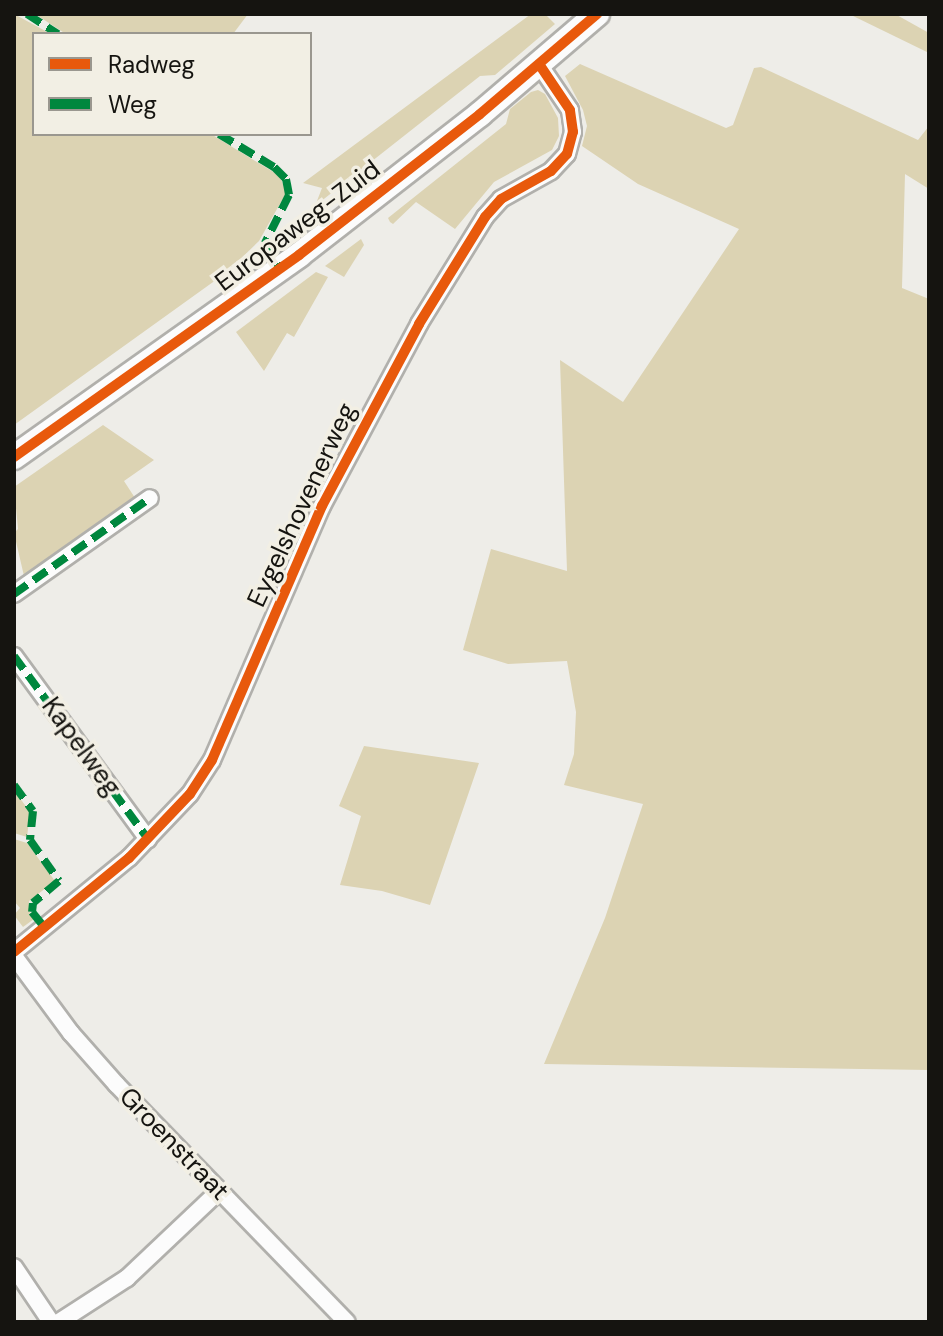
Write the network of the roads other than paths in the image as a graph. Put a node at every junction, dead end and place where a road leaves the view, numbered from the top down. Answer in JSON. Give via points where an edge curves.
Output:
{"nodes":[{"id":1,"x":597,"y":14,"type":"edge"},
{"id":2,"x":539,"y":64,"type":"junction"},
{"id":3,"x":14,"y":457,"type":"edge"},
{"id":4,"x":150,"y":498,"type":"dead end"},
{"id":5,"x":14,"y":594,"type":"edge"},
{"id":6,"x":14,"y":656,"type":"edge"},
{"id":7,"x":148,"y":839,"type":"junction"},
{"id":8,"x":14,"y":954,"type":"edge"},
{"id":9,"x":219,"y":1191,"type":"junction"},
{"id":10,"x":14,"y":1267,"type":"edge"},
{"id":11,"x":51,"y":1322,"type":"edge"},
{"id":12,"x":59,"y":1322,"type":"edge"},
{"id":13,"x":347,"y":1322,"type":"edge"}],
"edges":[{"from":1,"to":2,"type":"street","name":"Europaweg-Zuid"},
{"from":2,"to":3,"type":"street","name":"Europaweg-Zuid","via":[[299,255]]},
{"from":2,"to":7,"type":"street","name":"Eygelshovenerweg","via":[[561,92],[573,121],[567,154],[551,171],[501,199],[467,242],[322,506],[212,760],[190,794]]},
{"from":4,"to":5,"type":"street"},
{"from":6,"to":7,"type":"street","name":"Kapelweg"},
{"from":7,"to":8,"type":"street","name":"Eygelshovenerweg"},
{"from":8,"to":9,"type":"street","name":"Groenstraat","via":[[71,1033]]},
{"from":9,"to":12,"type":"street","via":[[127,1278]]},
{"from":9,"to":13,"type":"street","name":"Groenstraat"},
{"from":10,"to":11,"type":"street"}]}
